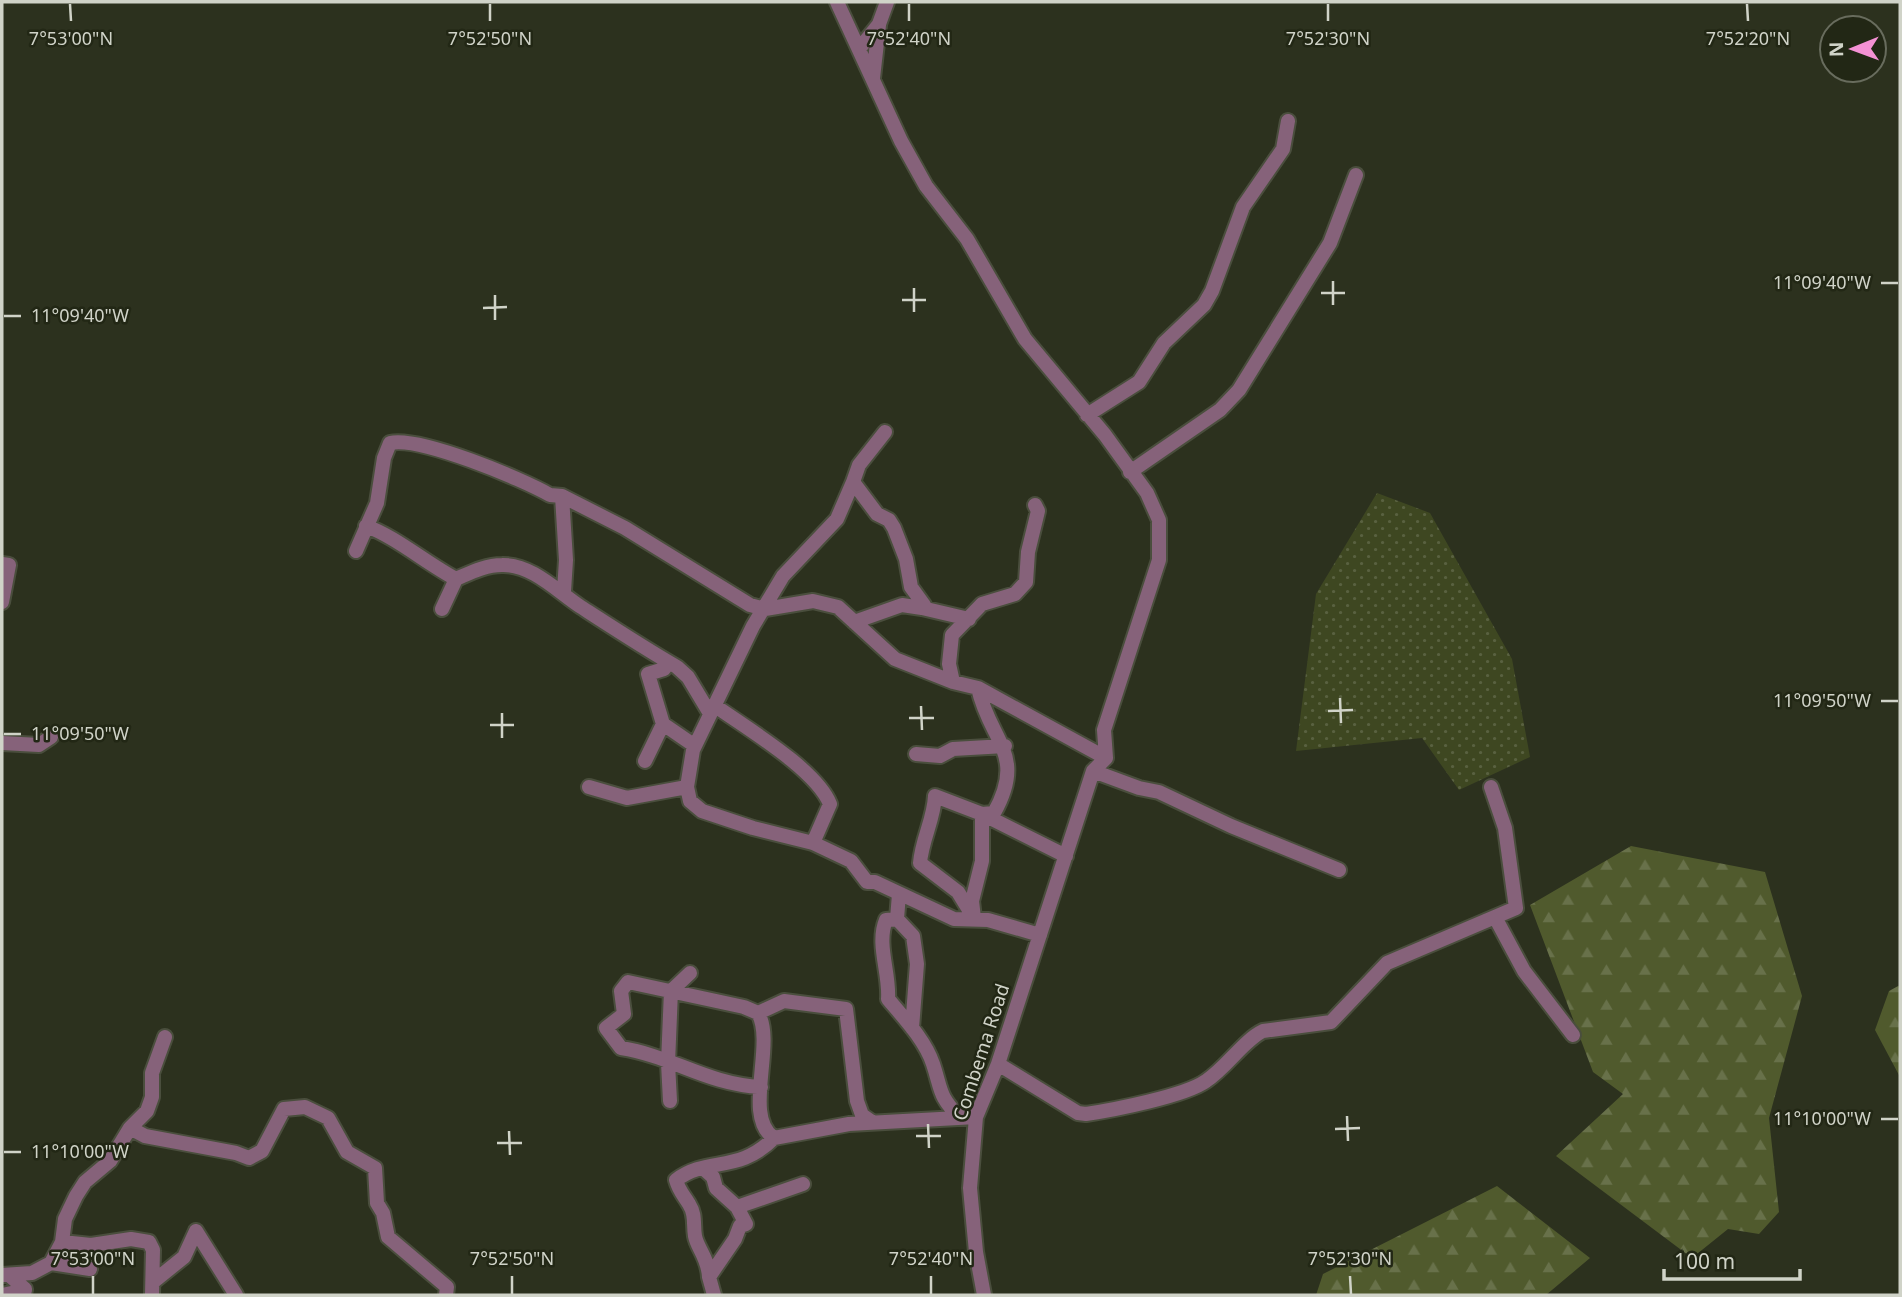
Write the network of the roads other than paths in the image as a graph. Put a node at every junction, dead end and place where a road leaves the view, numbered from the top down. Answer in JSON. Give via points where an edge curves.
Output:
{"nodes":[{"id":1,"x":837,"y":2,"type":"edge"},
{"id":2,"x":887,"y":2,"type":"edge"},
{"id":3,"x":879,"y":24,"type":"junction"},
{"id":4,"x":859,"y":49,"type":"junction"},
{"id":5,"x":873,"y":78,"type":"junction"},
{"id":6,"x":1288,"y":121,"type":"dead end"},
{"id":7,"x":1356,"y":176,"type":"dead end"},
{"id":8,"x":1087,"y":415,"type":"junction"},
{"id":9,"x":885,"y":432,"type":"dead end"},
{"id":10,"x":1130,"y":472,"type":"junction"},
{"id":11,"x":853,"y":482,"type":"junction"},
{"id":12,"x":562,"y":496,"type":"junction"},
{"id":13,"x":1035,"y":506,"type":"dead end"},
{"id":14,"x":366,"y":527,"type":"junction"},
{"id":15,"x":356,"y":551,"type":"dead end"},
{"id":16,"x":2,"y":564,"type":"edge"},
{"id":17,"x":456,"y":579,"type":"junction"},
{"id":18,"x":564,"y":591,"type":"junction"},
{"id":19,"x":2,"y":603,"type":"edge"},
{"id":20,"x":922,"y":608,"type":"junction"},
{"id":21,"x":442,"y":609,"type":"dead end"},
{"id":22,"x":765,"y":609,"type":"junction"},
{"id":23,"x":969,"y":619,"type":"junction"},
{"id":24,"x":854,"y":622,"type":"junction"},
{"id":25,"x":668,"y":662,"type":"junction"},
{"id":26,"x":953,"y":682,"type":"junction"},
{"id":27,"x":978,"y":688,"type":"junction"},
{"id":28,"x":712,"y":709,"type":"junction"},
{"id":29,"x":663,"y":724,"type":"junction"},
{"id":30,"x":51,"y":737,"type":"dead end"},
{"id":31,"x":2,"y":744,"type":"edge"},
{"id":32,"x":695,"y":746,"type":"junction"},
{"id":33,"x":1005,"y":746,"type":"junction"},
{"id":34,"x":916,"y":754,"type":"dead end"},
{"id":35,"x":1106,"y":758,"type":"junction"},
{"id":36,"x":645,"y":761,"type":"dead end"},
{"id":37,"x":1093,"y":771,"type":"junction"},
{"id":38,"x":589,"y":787,"type":"dead end"},
{"id":39,"x":687,"y":787,"type":"junction"},
{"id":40,"x":1490,"y":787,"type":"dead end"},
{"id":41,"x":982,"y":814,"type":"junction"},
{"id":42,"x":813,"y":842,"type":"junction"},
{"id":43,"x":1066,"y":856,"type":"junction"},
{"id":44,"x":1339,"y":870,"type":"dead end"},
{"id":45,"x":899,"y":894,"type":"junction"},
{"id":46,"x":974,"y":918,"type":"junction"},
{"id":47,"x":897,"y":919,"type":"junction"},
{"id":48,"x":1496,"y":919,"type":"junction"},
{"id":49,"x":1040,"y":935,"type":"junction"},
{"id":50,"x":690,"y":973,"type":"dead end"},
{"id":51,"x":671,"y":991,"type":"junction"},
{"id":52,"x":758,"y":1013,"type":"junction"},
{"id":53,"x":912,"y":1028,"type":"junction"},
{"id":54,"x":1573,"y":1035,"type":"dead end"},
{"id":55,"x":165,"y":1037,"type":"dead end"},
{"id":56,"x":668,"y":1063,"type":"junction"},
{"id":57,"x":998,"y":1064,"type":"junction"},
{"id":58,"x":761,"y":1087,"type":"junction"},
{"id":59,"x":670,"y":1101,"type":"dead end"},
{"id":60,"x":976,"y":1117,"type":"junction"},
{"id":61,"x":960,"y":1118,"type":"junction"},
{"id":62,"x":872,"y":1122,"type":"junction"},
{"id":63,"x":130,"y":1128,"type":"junction"},
{"id":64,"x":774,"y":1138,"type":"junction"},
{"id":65,"x":704,"y":1168,"type":"junction"},
{"id":66,"x":803,"y":1184,"type":"dead end"},
{"id":67,"x":737,"y":1207,"type":"junction"},
{"id":68,"x":62,"y":1242,"type":"junction"},
{"id":69,"x":51,"y":1262,"type":"junction"},
{"id":70,"x":90,"y":1269,"type":"dead end"},
{"id":71,"x":6,"y":1275,"type":"edge"},
{"id":72,"x":709,"y":1277,"type":"junction"},
{"id":73,"x":153,"y":1288,"type":"edge"},
{"id":74,"x":25,"y":1293,"type":"edge"},
{"id":75,"x":2,"y":1295,"type":"edge"},
{"id":76,"x":236,"y":1295,"type":"edge"},
{"id":77,"x":446,"y":1295,"type":"edge"},
{"id":78,"x":714,"y":1295,"type":"edge"},
{"id":79,"x":984,"y":1295,"type":"edge"}],
"edges":[{"from":1,"to":4,"type":"street"},
{"from":2,"to":3,"type":"street"},
{"from":3,"to":4,"type":"street"},
{"from":3,"to":5,"type":"street"},
{"from":4,"to":5,"type":"street"},
{"from":5,"to":8,"type":"street","via":[[901,141],[1025,339]]},
{"from":6,"to":8,"type":"street","via":[[1283,149],[1243,207],[1204,305],[1164,343],[1139,382]]},
{"from":7,"to":10,"type":"street","via":[[1330,243],[1239,390],[1220,410]]},
{"from":8,"to":10,"type":"street"},
{"from":9,"to":11,"type":"street","via":[[859,465]]},
{"from":10,"to":35,"type":"street","via":[[1155,508],[1162,540],[1104,730]]},
{"from":11,"to":20,"type":"street","via":[[894,528]]},
{"from":11,"to":22,"type":"street","via":[[837,519],[783,576]]},
{"from":12,"to":14,"type":"street","via":[[550,495],[482,464],[398,441],[386,449],[377,503]]},
{"from":12,"to":18,"type":"street"},
{"from":12,"to":22,"type":"street","via":[[625,528],[750,605]]},
{"from":13,"to":23,"type":"street","via":[[1038,511],[1026,582],[1015,594],[982,604]]},
{"from":14,"to":15,"type":"street"},
{"from":14,"to":17,"type":"street"},
{"from":16,"to":19,"type":"street","via":[[9,565]]},
{"from":17,"to":18,"type":"street","via":[[503,565],[520,567]]},
{"from":17,"to":21,"type":"street"},
{"from":18,"to":25,"type":"street"},
{"from":20,"to":23,"type":"street"},
{"from":20,"to":24,"type":"street","via":[[902,605]]},
{"from":22,"to":24,"type":"street","via":[[813,601],[838,607]]},
{"from":22,"to":28,"type":"street"},
{"from":23,"to":26,"type":"street","via":[[952,635],[949,664]]},
{"from":24,"to":26,"type":"street","via":[[895,659]]},
{"from":25,"to":28,"type":"street","via":[[688,677]]},
{"from":25,"to":29,"type":"street","via":[[664,669],[648,674]]},
{"from":26,"to":27,"type":"street"},
{"from":27,"to":33,"type":"street","via":[[988,719]]},
{"from":27,"to":35,"type":"street"},
{"from":28,"to":32,"type":"street"},
{"from":28,"to":42,"type":"street","via":[[810,775],[825,792],[830,804]]},
{"from":29,"to":32,"type":"street"},
{"from":29,"to":36,"type":"street"},
{"from":30,"to":31,"type":"street","via":[[39,745]]},
{"from":32,"to":39,"type":"street"},
{"from":33,"to":34,"type":"street","via":[[953,749],[940,756]]},
{"from":33,"to":41,"type":"street","via":[[1008,779],[1003,797],[994,813]]},
{"from":35,"to":37,"type":"street"},
{"from":37,"to":43,"type":"street","name":"Combema Road"},
{"from":37,"to":44,"type":"street","via":[[1160,792]]},
{"from":38,"to":39,"type":"street","via":[[627,798]]},
{"from":39,"to":42,"type":"street","via":[[691,801],[702,811]]},
{"from":40,"to":48,"type":"street","via":[[1505,828],[1518,903],[1513,912]]},
{"from":41,"to":43,"type":"street"},
{"from":41,"to":46,"type":"street","via":[[982,861],[972,901]]},
{"from":41,"to":46,"type":"street","via":[[935,796],[920,863],[958,892]]},
{"from":42,"to":45,"type":"street","via":[[851,860],[867,882]]},
{"from":43,"to":49,"type":"street","name":"Combema Road"},
{"from":45,"to":46,"type":"street","via":[[954,919]]},
{"from":45,"to":47,"type":"street"},
{"from":46,"to":49,"type":"street"},
{"from":47,"to":53,"type":"street","via":[[914,936],[917,964]]},
{"from":47,"to":53,"type":"street","via":[[887,920],[880,935],[888,999]]},
{"from":48,"to":54,"type":"street","via":[[1524,971]]},
{"from":48,"to":57,"type":"street","via":[[1387,963],[1331,1022],[1255,1035],[1206,1081],[1182,1091],[1078,1113]]},
{"from":49,"to":57,"type":"street","name":"Combema Road"},
{"from":50,"to":51,"type":"street"},
{"from":51,"to":52,"type":"street"},
{"from":51,"to":56,"type":"street"},
{"from":51,"to":56,"type":"street","via":[[628,982],[621,991],[624,1014],[606,1028],[621,1048],[647,1052]]},
{"from":52,"to":58,"type":"street","via":[[763,1029]]},
{"from":52,"to":62,"type":"street","via":[[784,1002],[846,1009],[857,1101],[862,1115]]},
{"from":53,"to":61,"type":"street","via":[[933,1063],[939,1093]]},
{"from":55,"to":63,"type":"street","via":[[152,1073],[150,1104]]},
{"from":56,"to":58,"type":"street","via":[[715,1081]]},
{"from":56,"to":59,"type":"street"},
{"from":57,"to":60,"type":"street","name":"Combema Road"},
{"from":58,"to":64,"type":"street","via":[[761,1116]]},
{"from":60,"to":61,"type":"street"},
{"from":60,"to":79,"type":"street","name":"Combema Road","via":[[970,1188]]},
{"from":61,"to":62,"type":"street"},
{"from":62,"to":64,"type":"street"},
{"from":63,"to":68,"type":"street","via":[[110,1161],[76,1196],[65,1219]]},
{"from":63,"to":77,"type":"street","via":[[145,1136],[249,1158],[262,1151],[284,1109],[305,1107],[328,1118],[347,1152],[375,1168],[377,1203],[388,1237],[447,1287]]},
{"from":64,"to":65,"type":"street","via":[[740,1162]]},
{"from":65,"to":67,"type":"street","via":[[716,1188]]},
{"from":65,"to":72,"type":"street","via":[[687,1171],[676,1180],[697,1223],[695,1237]]},
{"from":66,"to":67,"type":"street"},
{"from":67,"to":72,"type":"street","via":[[746,1224],[740,1226]]},
{"from":68,"to":69,"type":"street"},
{"from":68,"to":73,"type":"street","via":[[149,1242]]},
{"from":69,"to":70,"type":"street"},
{"from":69,"to":71,"type":"street","via":[[32,1272]]},
{"from":71,"to":74,"type":"street"},
{"from":72,"to":78,"type":"street"},
{"from":73,"to":76,"type":"street","via":[[184,1257],[196,1231]]},
{"from":74,"to":75,"type":"street"}]}
